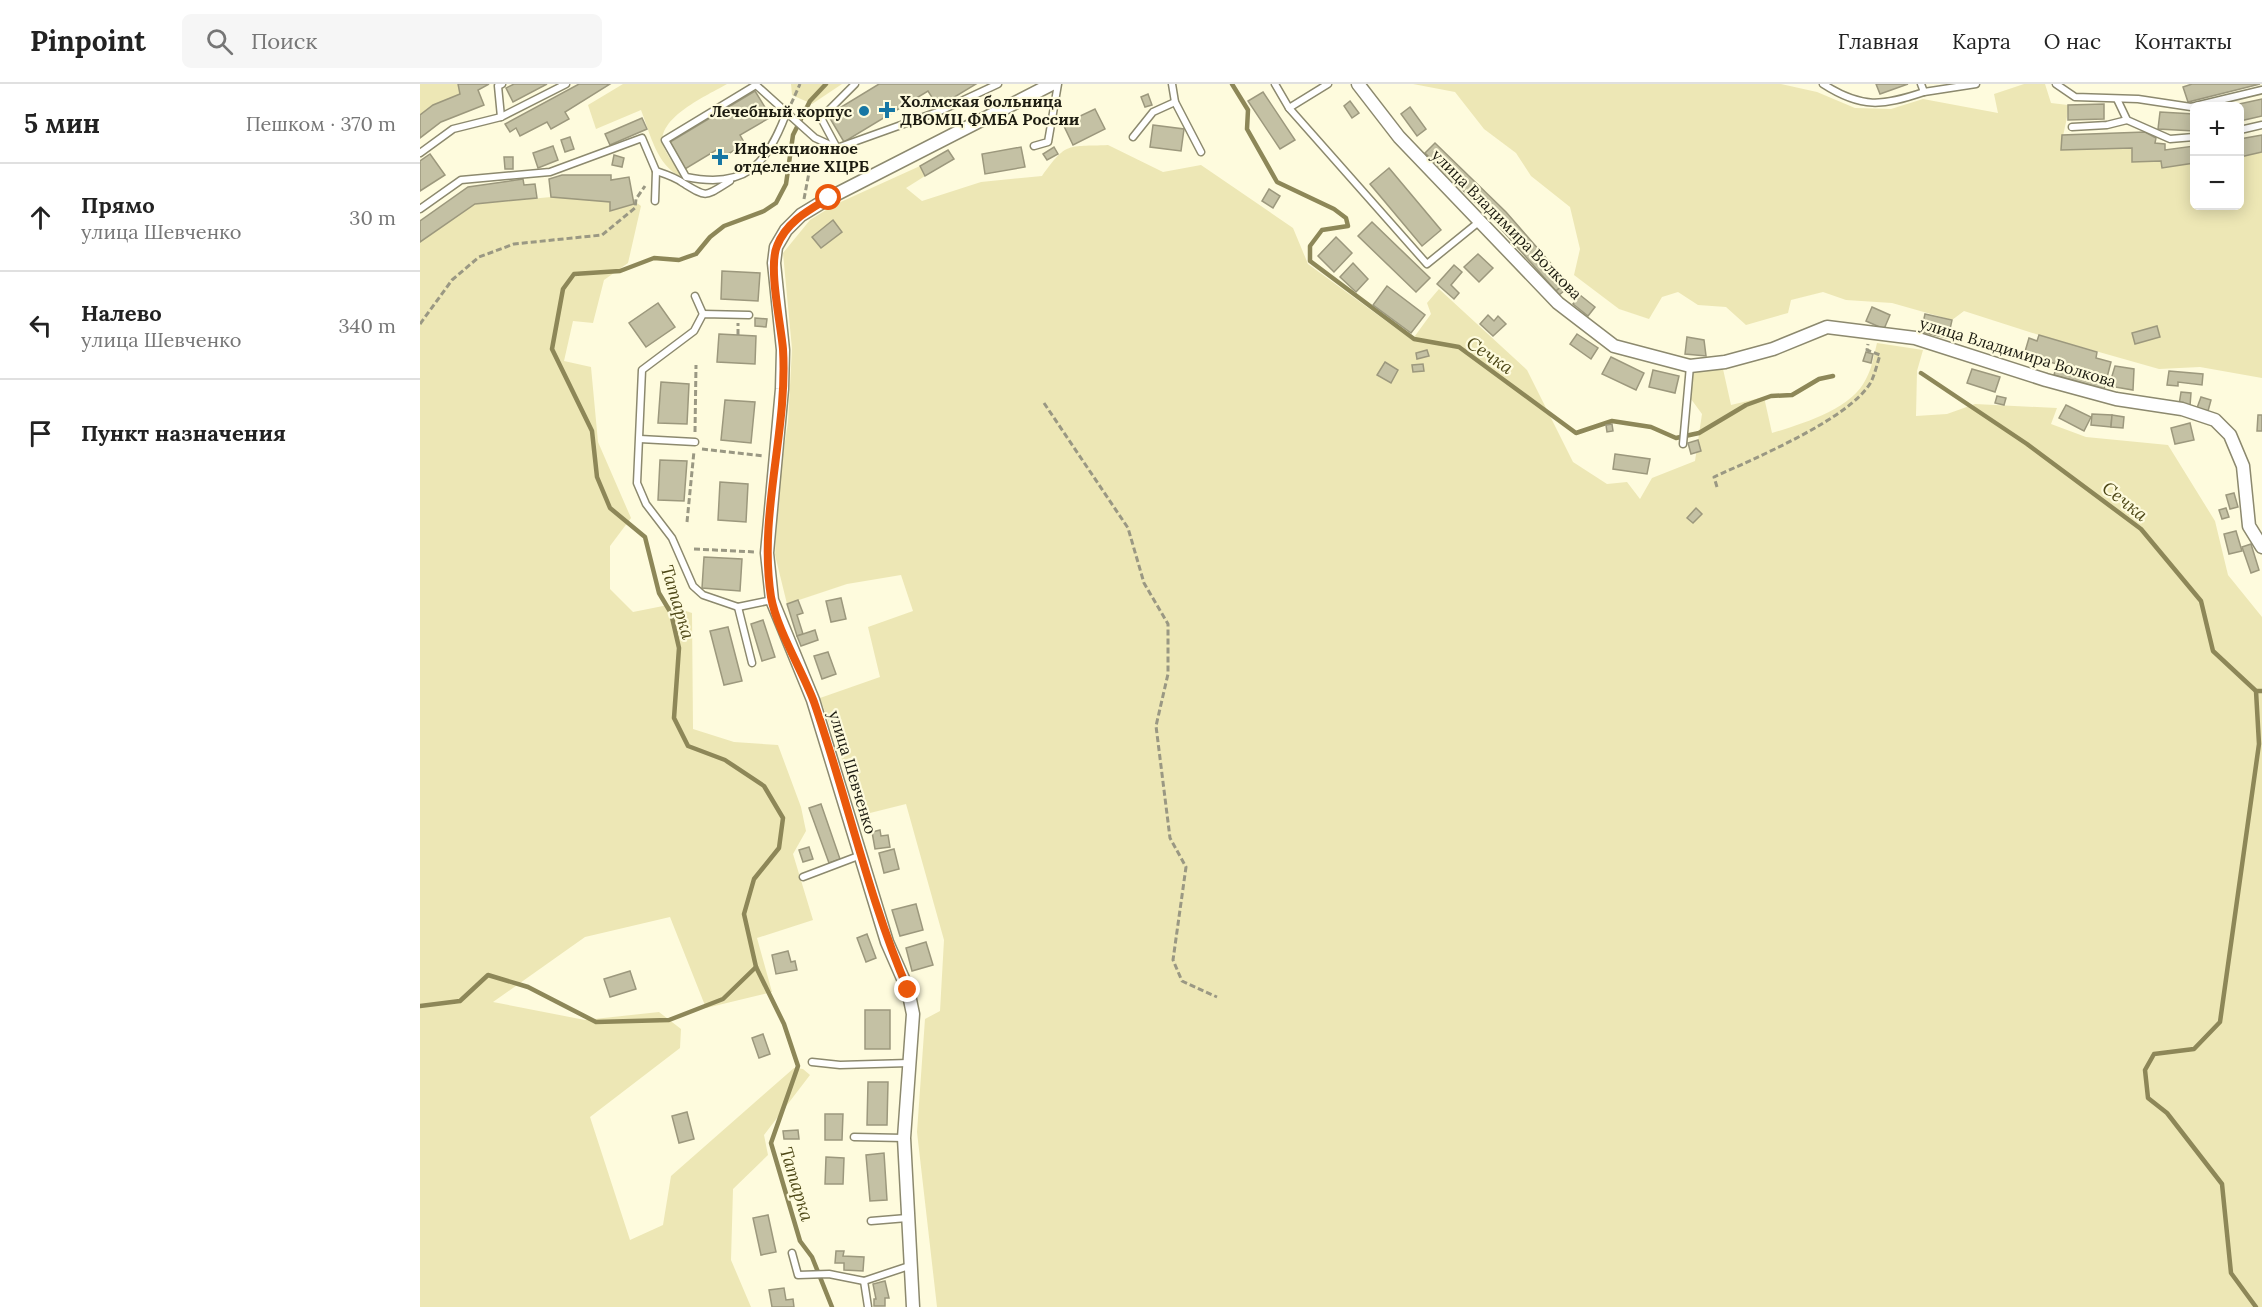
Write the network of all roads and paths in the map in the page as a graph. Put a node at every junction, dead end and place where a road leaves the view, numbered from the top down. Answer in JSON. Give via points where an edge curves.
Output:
{"nodes":[{"id":1,"x":502,"y":84,"type":"edge"},
{"id":2,"x":566,"y":84,"type":"edge"},
{"id":3,"x":800,"y":84,"type":"edge"},
{"id":4,"x":855,"y":84,"type":"edge"},
{"id":5,"x":998,"y":84,"type":"edge"},
{"id":6,"x":1052,"y":84,"type":"edge"},
{"id":7,"x":1058,"y":84,"type":"edge"},
{"id":8,"x":1172,"y":84,"type":"edge"},
{"id":9,"x":1275,"y":84,"type":"edge"},
{"id":10,"x":1328,"y":84,"type":"edge"},
{"id":11,"x":1358,"y":84,"type":"edge"},
{"id":12,"x":1823,"y":84,"type":"edge"},
{"id":13,"x":1922,"y":84,"type":"edge"},
{"id":14,"x":1976,"y":84,"type":"edge"},
{"id":15,"x":2056,"y":84,"type":"edge"},
{"id":16,"x":2262,"y":90,"type":"edge"},
{"id":17,"x":1924,"y":92,"type":"junction"},
{"id":18,"x":796,"y":94,"type":"dead end"},
{"id":19,"x":2117,"y":99,"type":"junction"},
{"id":20,"x":1175,"y":102,"type":"junction"},
{"id":21,"x":1289,"y":108,"type":"junction"},
{"id":22,"x":786,"y":114,"type":"junction"},
{"id":23,"x":501,"y":117,"type":"junction"},
{"id":24,"x":2127,"y":120,"type":"junction"},
{"id":25,"x":2262,"y":126,"type":"edge"},
{"id":26,"x":2072,"y":127,"type":"dead end"},
{"id":27,"x":2244,"y":129,"type":"edge"},
{"id":28,"x":1133,"y":137,"type":"dead end"},
{"id":29,"x":2190,"y":137,"type":"edge"},
{"id":30,"x":1034,"y":146,"type":"dead end"},
{"id":31,"x":837,"y":148,"type":"junction"},
{"id":32,"x":1202,"y":152,"type":"dead end"},
{"id":33,"x":420,"y":153,"type":"edge"},
{"id":34,"x":811,"y":162,"type":"dead end"},
{"id":35,"x":656,"y":171,"type":"junction"},
{"id":36,"x":730,"y":180,"type":"junction"},
{"id":37,"x":655,"y":201,"type":"dead end"},
{"id":38,"x":420,"y":209,"type":"edge"},
{"id":39,"x":801,"y":215,"type":"junction"},
{"id":40,"x":1480,"y":220,"type":"junction"},
{"id":41,"x":695,"y":296,"type":"dead end"},
{"id":42,"x":703,"y":314,"type":"junction"},
{"id":43,"x":749,"y":315,"type":"dead end"},
{"id":44,"x":420,"y":324,"type":"edge"},
{"id":45,"x":1870,"y":332,"type":"junction"},
{"id":46,"x":1690,"y":366,"type":"junction"},
{"id":47,"x":1044,"y":403,"type":"dead end"},
{"id":48,"x":640,"y":438,"type":"junction"},
{"id":49,"x":1683,"y":444,"type":"dead end"},
{"id":50,"x":695,"y":445,"type":"joint"},
{"id":51,"x":766,"y":456,"type":"dead end"},
{"id":52,"x":1717,"y":488,"type":"dead end"},
{"id":53,"x":2262,"y":548,"type":"edge"},
{"id":54,"x":694,"y":549,"type":"dead end"},
{"id":55,"x":767,"y":553,"type":"junction"},
{"id":56,"x":772,"y":600,"type":"junction"},
{"id":57,"x":738,"y":607,"type":"junction"},
{"id":58,"x":752,"y":663,"type":"dead end"},
{"id":59,"x":861,"y":855,"type":"junction"},
{"id":60,"x":803,"y":877,"type":"dead end"},
{"id":61,"x":1217,"y":997,"type":"dead end"},
{"id":62,"x":812,"y":1062,"type":"dead end"},
{"id":63,"x":909,"y":1063,"type":"junction"},
{"id":64,"x":854,"y":1137,"type":"dead end"},
{"id":65,"x":904,"y":1138,"type":"junction"},
{"id":66,"x":906,"y":1218,"type":"junction"},
{"id":67,"x":872,"y":1221,"type":"dead end"},
{"id":68,"x":792,"y":1253,"type":"dead end"},
{"id":69,"x":909,"y":1266,"type":"junction"},
{"id":70,"x":864,"y":1281,"type":"junction"},
{"id":71,"x":868,"y":1307,"type":"edge"},
{"id":72,"x":912,"y":1307,"type":"edge"}],
"edges":[{"from":1,"to":23,"type":"lane","via":[[498,86]]},
{"from":2,"to":23,"type":"lane"},
{"from":3,"to":18,"type":"path"},
{"from":4,"to":31,"type":"lane","via":[[821,118]]},
{"from":5,"to":31,"type":"lane","via":[[940,111]]},
{"from":6,"to":39,"type":"street","name":"улица Шевченко"},
{"from":7,"to":30,"type":"lane","via":[[1048,142]]},
{"from":8,"to":20,"type":"lane"},
{"from":9,"to":21,"type":"lane"},
{"from":10,"to":21,"type":"lane"},
{"from":11,"to":40,"type":"street","name":"улица Владимира Волкова","via":[[1399,137]]},
{"from":12,"to":17,"type":"lane","via":[[1843,97],[1866,103],[1890,104]]},
{"from":13,"to":17,"type":"lane"},
{"from":14,"to":17,"type":"lane"},
{"from":15,"to":19,"type":"lane","via":[[2074,97]]},
{"from":16,"to":19,"type":"lane","via":[[2191,107]]},
{"from":19,"to":24,"type":"lane"},
{"from":20,"to":28,"type":"lane","via":[[1153,112]]},
{"from":20,"to":32,"type":"lane"},
{"from":21,"to":40,"type":"lane","via":[[1427,264]]},
{"from":22,"to":31,"type":"lane","via":[[815,138]]},
{"from":22,"to":36,"type":"lane","via":[[765,159]]},
{"from":22,"to":36,"type":"lane","via":[[756,85],[665,140],[686,177],[706,182]]},
{"from":23,"to":33,"type":"lane","via":[[453,129]]},
{"from":24,"to":26,"type":"lane"},
{"from":24,"to":29,"type":"lane","via":[[2170,139]]},
{"from":25,"to":27,"type":"lane"},
{"from":34,"to":39,"type":"path"},
{"from":35,"to":36,"type":"lane","via":[[682,182],[697,194],[710,194]]},
{"from":35,"to":37,"type":"lane"},
{"from":35,"to":38,"type":"lane","via":[[642,138],[550,172],[461,180]]},
{"from":35,"to":44,"type":"path","via":[[636,199],[635,208],[602,235],[514,244],[479,257],[452,280]]},
{"from":39,"to":55,"type":"street","name":"улица Шевченко","via":[[776,247],[774,263],[783,350]]},
{"from":40,"to":46,"type":"street","name":"улица Владимира Волкова","via":[[1558,303],[1614,346]]},
{"from":41,"to":42,"type":"lane"},
{"from":42,"to":43,"type":"lane"},
{"from":42,"to":48,"type":"lane","via":[[694,331],[642,370]]},
{"from":45,"to":46,"type":"street","name":"улица Владимира Волкова","via":[[1827,327],[1773,349],[1725,362]]},
{"from":45,"to":52,"type":"path","via":[[1867,350],[1880,355],[1871,382],[1858,398],[1796,440],[1714,477]]},
{"from":45,"to":53,"type":"street","name":"улица Владимира Волкова","via":[[1915,338],[2046,380],[2116,399],[2182,409],[2215,420],[2230,435],[2243,466],[2249,526]]},
{"from":46,"to":49,"type":"lane"},
{"from":47,"to":61,"type":"path","via":[[1128,528],[1144,583],[1168,624],[1168,674],[1155,726],[1170,838],[1186,867],[1173,960],[1182,981]]},
{"from":48,"to":50,"type":"lane"},
{"from":48,"to":57,"type":"lane","via":[[638,483],[646,504],[672,538],[693,586],[703,595]]},
{"from":50,"to":51,"type":"path"},
{"from":54,"to":55,"type":"path"},
{"from":55,"to":56,"type":"street","name":"улица Шевченко"},
{"from":56,"to":57,"type":"lane"},
{"from":56,"to":59,"type":"street","name":"улица Шевченко","via":[[813,700]]},
{"from":57,"to":58,"type":"lane"},
{"from":59,"to":60,"type":"lane"},
{"from":59,"to":63,"type":"street","name":"улица Шевченко","via":[[887,942],[908,990],[913,1014]]},
{"from":62,"to":63,"type":"lane"},
{"from":63,"to":65,"type":"street","name":"улица Шевченко"},
{"from":64,"to":65,"type":"lane"},
{"from":65,"to":66,"type":"street","name":"улица Шевченко"},
{"from":66,"to":67,"type":"lane"},
{"from":66,"to":69,"type":"street","name":"улица Шевченко"},
{"from":68,"to":70,"type":"lane","via":[[798,1275],[829,1274]]},
{"from":69,"to":70,"type":"lane"},
{"from":69,"to":72,"type":"street","name":"улица Шевченко"},
{"from":70,"to":71,"type":"lane"}]}
